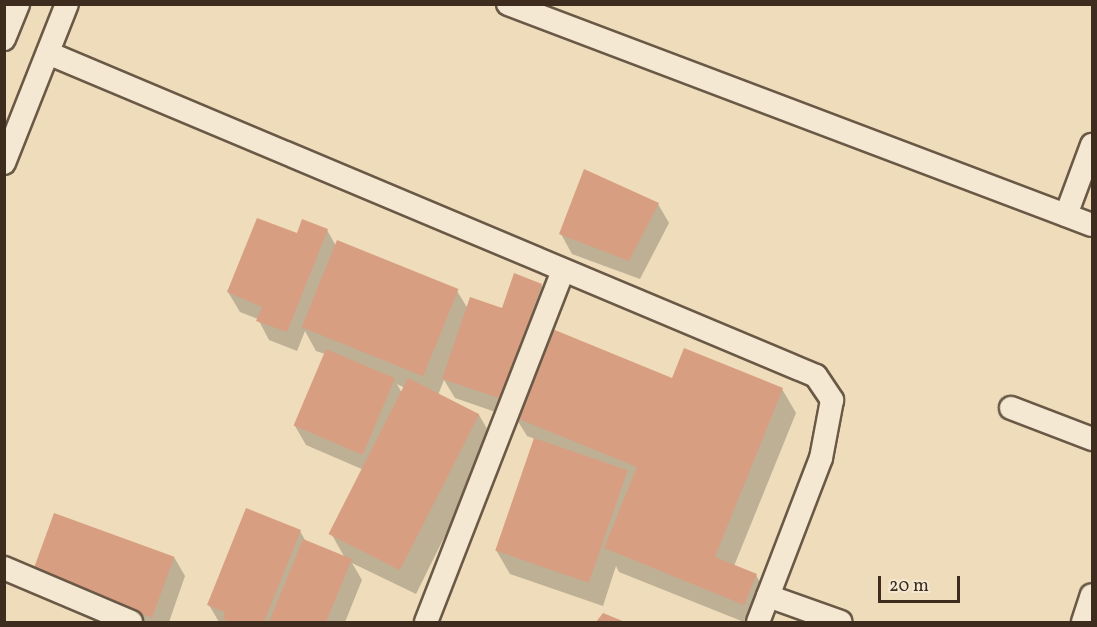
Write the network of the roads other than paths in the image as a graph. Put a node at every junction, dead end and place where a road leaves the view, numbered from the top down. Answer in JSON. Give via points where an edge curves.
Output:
{"nodes":[{"id":1,"x":18,"y":4,"type":"edge"},
{"id":2,"x":67,"y":4,"type":"edge"},
{"id":3,"x":508,"y":4,"type":"edge"},
{"id":4,"x":4,"y":39,"type":"edge"},
{"id":5,"x":48,"y":54,"type":"junction"},
{"id":6,"x":1092,"y":145,"type":"edge"},
{"id":7,"x":4,"y":163,"type":"edge"},
{"id":8,"x":1066,"y":215,"type":"junction"},
{"id":9,"x":1092,"y":225,"type":"edge"},
{"id":10,"x":563,"y":272,"type":"junction"},
{"id":11,"x":1011,"y":408,"type":"dead end"},
{"id":12,"x":1092,"y":439,"type":"edge"},
{"id":13,"x":4,"y":568,"type":"edge"},
{"id":14,"x":1092,"y":595,"type":"edge"},
{"id":15,"x":768,"y":596,"type":"junction"},
{"id":16,"x":131,"y":622,"type":"edge"},
{"id":17,"x":426,"y":622,"type":"edge"},
{"id":18,"x":758,"y":622,"type":"edge"},
{"id":19,"x":841,"y":622,"type":"edge"},
{"id":20,"x":1083,"y":622,"type":"edge"}],
"edges":[{"from":1,"to":4,"type":"street"},
{"from":2,"to":5,"type":"street"},
{"from":3,"to":8,"type":"street"},
{"from":5,"to":7,"type":"street"},
{"from":5,"to":10,"type":"street"},
{"from":6,"to":8,"type":"street"},
{"from":8,"to":9,"type":"street"},
{"from":10,"to":15,"type":"street","via":[[816,376],[832,400],[821,458]]},
{"from":10,"to":17,"type":"street"},
{"from":11,"to":12,"type":"street"},
{"from":13,"to":16,"type":"street"},
{"from":14,"to":20,"type":"street"},
{"from":15,"to":18,"type":"street"},
{"from":15,"to":19,"type":"street"}]}
